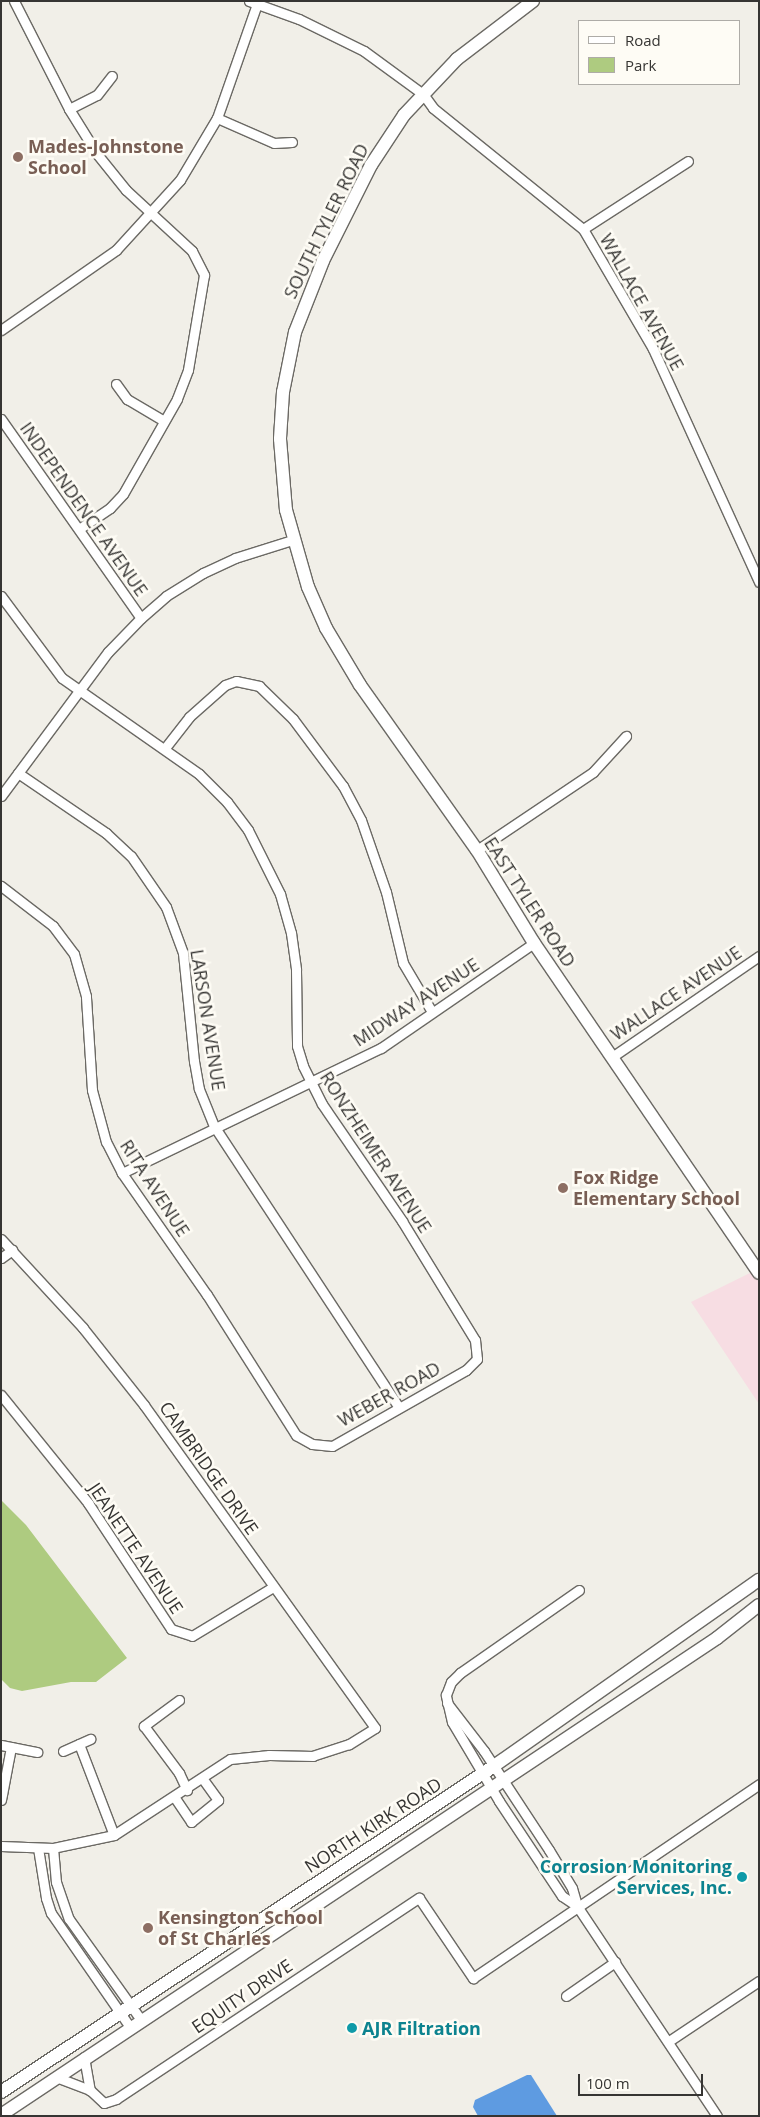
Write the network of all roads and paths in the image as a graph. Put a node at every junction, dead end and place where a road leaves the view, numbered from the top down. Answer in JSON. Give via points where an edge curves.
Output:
{"nodes":[{"id":1,"x":14,"y":1,"type":"edge"},
{"id":2,"x":533,"y":1,"type":"edge"},
{"id":3,"x":254,"y":2,"type":"edge"},
{"id":4,"x":112,"y":76,"type":"dead end"},
{"id":5,"x":422,"y":94,"type":"junction"},
{"id":6,"x":69,"y":109,"type":"junction"},
{"id":7,"x":217,"y":118,"type":"junction"},
{"id":8,"x":292,"y":142,"type":"dead end"},
{"id":9,"x":688,"y":160,"type":"dead end"},
{"id":10,"x":151,"y":215,"type":"junction"},
{"id":11,"x":583,"y":229,"type":"junction"},
{"id":12,"x":1,"y":330,"type":"edge"},
{"id":13,"x":116,"y":384,"type":"dead end"},
{"id":14,"x":1,"y":419,"type":"edge"},
{"id":15,"x":164,"y":421,"type":"junction"},
{"id":16,"x":78,"y":530,"type":"junction"},
{"id":17,"x":292,"y":540,"type":"junction"},
{"id":18,"x":759,"y":582,"type":"edge"},
{"id":19,"x":1,"y":596,"type":"edge"},
{"id":20,"x":141,"y":618,"type":"junction"},
{"id":21,"x":80,"y":691,"type":"junction"},
{"id":22,"x":626,"y":736,"type":"dead end"},
{"id":23,"x":165,"y":748,"type":"junction"},
{"id":24,"x":18,"y":773,"type":"junction"},
{"id":25,"x":1,"y":796,"type":"edge"},
{"id":26,"x":477,"y":850,"type":"junction"},
{"id":27,"x":1,"y":886,"type":"edge"},
{"id":28,"x":534,"y":943,"type":"junction"},
{"id":29,"x":759,"y":956,"type":"edge"},
{"id":30,"x":432,"y":1012,"type":"junction"},
{"id":31,"x":612,"y":1057,"type":"junction"},
{"id":32,"x":310,"y":1080,"type":"junction"},
{"id":33,"x":214,"y":1126,"type":"junction"},
{"id":34,"x":122,"y":1173,"type":"junction"},
{"id":35,"x":1,"y":1239,"type":"edge"},
{"id":36,"x":12,"y":1250,"type":"junction"},
{"id":37,"x":1,"y":1258,"type":"edge"},
{"id":38,"x":759,"y":1273,"type":"edge"},
{"id":39,"x":476,"y":1353,"type":"joint"},
{"id":40,"x":1,"y":1395,"type":"edge"},
{"id":41,"x":398,"y":1406,"type":"junction"},
{"id":42,"x":308,"y":1442,"type":"joint"},
{"id":43,"x":759,"y":1580,"type":"edge"},
{"id":44,"x":273,"y":1587,"type":"junction"},
{"id":45,"x":579,"y":1590,"type":"dead end"},
{"id":46,"x":759,"y":1605,"type":"edge"},
{"id":47,"x":179,"y":1700,"type":"dead end"},
{"id":48,"x":90,"y":1739,"type":"dead end"},
{"id":49,"x":79,"y":1744,"type":"junction"},
{"id":50,"x":1,"y":1745,"type":"edge"},
{"id":51,"x":11,"y":1747,"type":"junction"},
{"id":52,"x":63,"y":1751,"type":"dead end"},
{"id":53,"x":37,"y":1752,"type":"dead end"},
{"id":54,"x":488,"y":1770,"type":"junction"},
{"id":55,"x":203,"y":1779,"type":"junction"},
{"id":56,"x":502,"y":1779,"type":"junction"},
{"id":57,"x":759,"y":1784,"type":"edge"},
{"id":58,"x":491,"y":1787,"type":"junction"},
{"id":59,"x":187,"y":1790,"type":"junction"},
{"id":60,"x":175,"y":1798,"type":"junction"},
{"id":61,"x":1,"y":1800,"type":"edge"},
{"id":62,"x":114,"y":1836,"type":"junction"},
{"id":63,"x":1,"y":1846,"type":"edge"},
{"id":64,"x":38,"y":1848,"type":"junction"},
{"id":65,"x":52,"y":1848,"type":"junction"},
{"id":66,"x":577,"y":1906,"type":"junction"},
{"id":67,"x":615,"y":1962,"type":"junction"},
{"id":68,"x":759,"y":1981,"type":"edge"},
{"id":69,"x":566,"y":1996,"type":"dead end"},
{"id":70,"x":126,"y":2009,"type":"junction"},
{"id":71,"x":135,"y":2023,"type":"junction"},
{"id":72,"x":669,"y":2041,"type":"junction"},
{"id":73,"x":84,"y":2057,"type":"junction"},
{"id":74,"x":56,"y":2078,"type":"junction"},
{"id":75,"x":90,"y":2090,"type":"junction"},
{"id":76,"x":1,"y":2092,"type":"edge"},
{"id":77,"x":1,"y":2115,"type":"edge"},
{"id":78,"x":717,"y":2116,"type":"edge"}],
"edges":[{"from":1,"to":6,"type":"street"},
{"from":2,"to":5,"type":"main road","name":"SOUTH TYLER ROAD","via":[[457,58]]},
{"from":3,"to":5,"type":"street","name":"WALLACE AVENUE","via":[[364,50]]},
{"from":3,"to":7,"type":"street"},
{"from":4,"to":6,"type":"street","via":[[97,95]]},
{"from":5,"to":11,"type":"street","name":"WALLACE AVENUE","via":[[433,108]]},
{"from":5,"to":17,"type":"main road","name":"SOUTH TYLER ROAD","via":[[404,115],[371,166],[318,270],[295,332],[283,392],[280,439],[282,486]]},
{"from":6,"to":10,"type":"street","via":[[106,167]]},
{"from":7,"to":8,"type":"street","via":[[274,144]]},
{"from":7,"to":10,"type":"street","via":[[180,180]]},
{"from":9,"to":11,"type":"street"},
{"from":10,"to":12,"type":"street","via":[[88,272]]},
{"from":10,"to":15,"type":"street","via":[[192,251],[204,275],[184,382]]},
{"from":11,"to":18,"type":"street","name":"WALLACE AVENUE","via":[[653,349]]},
{"from":13,"to":15,"type":"street","via":[[127,399]]},
{"from":14,"to":16,"type":"street","name":"INDEPENDENCE AVENUE"},
{"from":15,"to":16,"type":"street","via":[[123,494],[110,508]]},
{"from":16,"to":20,"type":"street","name":"INDEPENDENCE AVENUE"},
{"from":17,"to":20,"type":"street","via":[[234,558],[203,573],[166,596]]},
{"from":17,"to":26,"type":"main road","name":"EAST TYLER ROAD","via":[[326,628],[360,685]]},
{"from":19,"to":21,"type":"street","name":"RONZHEIMER AVENUE","via":[[50,666]]},
{"from":20,"to":21,"type":"street","via":[[108,652]]},
{"from":21,"to":23,"type":"street","name":"RONZHEIMER AVENUE"},
{"from":21,"to":24,"type":"street"},
{"from":22,"to":26,"type":"street","via":[[593,772]]},
{"from":23,"to":30,"type":"street","via":[[189,717],[225,685],[236,682],[259,686],[293,719],[323,756],[361,820],[381,873],[403,963]]},
{"from":23,"to":32,"type":"street","name":"RONZHEIMER AVENUE","via":[[199,774],[227,802],[266,861],[291,933],[296,970],[297,1046]]},
{"from":24,"to":25,"type":"street"},
{"from":24,"to":33,"type":"street","name":"LARSON AVENUE","via":[[106,833],[131,856],[166,907],[183,953],[194,1061],[200,1090]]},
{"from":26,"to":28,"type":"main road","name":"EAST TYLER ROAD"},
{"from":27,"to":34,"type":"street","name":"RITA AVENUE","via":[[53,926],[74,954],[86,996],[88,1066],[96,1114]]},
{"from":28,"to":30,"type":"street","name":"MIDWAY AVENUE"},
{"from":28,"to":31,"type":"main road","name":"EAST TYLER ROAD"},
{"from":29,"to":31,"type":"street","name":"WALLACE AVENUE"},
{"from":30,"to":32,"type":"street","name":"MIDWAY AVENUE","via":[[381,1048]]},
{"from":31,"to":38,"type":"main road","name":"EAST TYLER ROAD"},
{"from":32,"to":33,"type":"street","name":"MIDWAY AVENUE"},
{"from":32,"to":39,"type":"street","name":"RONZHEIMER AVENUE","via":[[322,1104],[416,1244],[475,1340]]},
{"from":33,"to":34,"type":"street","name":"MIDWAY AVENUE"},
{"from":33,"to":41,"type":"street","name":"LARSON AVENUE"},
{"from":34,"to":42,"type":"street","name":"RITA AVENUE","via":[[207,1295],[296,1435]]},
{"from":35,"to":36,"type":"street","name":"CAMBRIDGE DRIVE"},
{"from":36,"to":37,"type":"street"},
{"from":36,"to":44,"type":"street","name":"CAMBRIDGE DRIVE","via":[[83,1328],[144,1405]]},
{"from":39,"to":41,"type":"street","name":"WEBER ROAD","via":[[476,1359],[466,1370]]},
{"from":40,"to":44,"type":"street","name":"JEANETTE AVENUE","via":[[88,1503],[171,1629],[192,1636]]},
{"from":41,"to":42,"type":"street","name":"WEBER ROAD","via":[[332,1446]]},
{"from":43,"to":54,"type":"main road","name":"NORTH KIRK ROAD"},
{"from":44,"to":55,"type":"street","name":"CAMBRIDGE DRIVE","via":[[374,1728],[349,1744],[313,1756],[269,1755],[230,1759]]},
{"from":45,"to":54,"type":"street","via":[[450,1682],[447,1703]]},
{"from":46,"to":56,"type":"main road","name":"NORTH KIRK ROAD","via":[[717,1638]]},
{"from":47,"to":59,"type":"street","via":[[144,1726],[179,1773]]},
{"from":48,"to":49,"type":"street"},
{"from":49,"to":52,"type":"street"},
{"from":49,"to":62,"type":"street"},
{"from":50,"to":51,"type":"street"},
{"from":51,"to":53,"type":"street"},
{"from":51,"to":61,"type":"street"},
{"from":54,"to":56,"type":"street"},
{"from":54,"to":58,"type":"street"},
{"from":54,"to":70,"type":"main road","name":"NORTH KIRK ROAD"},
{"from":55,"to":59,"type":"street"},
{"from":55,"to":60,"type":"street","via":[[218,1800],[191,1822]]},
{"from":56,"to":58,"type":"main road","name":"NORTH KIRK ROAD"},
{"from":56,"to":66,"type":"street","via":[[572,1888]]},
{"from":57,"to":66,"type":"street","name":"EQUITY DRIVE"},
{"from":58,"to":66,"type":"street","via":[[562,1896]]},
{"from":58,"to":71,"type":"main road","name":"NORTH KIRK ROAD"},
{"from":59,"to":60,"type":"street"},
{"from":60,"to":62,"type":"street"},
{"from":62,"to":65,"type":"street"},
{"from":63,"to":64,"type":"street"},
{"from":64,"to":65,"type":"street"},
{"from":64,"to":70,"type":"street","via":[[51,1913]]},
{"from":65,"to":70,"type":"street","via":[[56,1882],[69,1919]]},
{"from":66,"to":67,"type":"street"},
{"from":66,"to":75,"type":"street","name":"EQUITY DRIVE","via":[[473,1978],[419,1898],[116,2099],[104,2103]]},
{"from":67,"to":69,"type":"street"},
{"from":67,"to":72,"type":"street"},
{"from":68,"to":72,"type":"street"},
{"from":70,"to":71,"type":"street"},
{"from":70,"to":76,"type":"main road","name":"NORTH KIRK ROAD"},
{"from":71,"to":73,"type":"main road","name":"NORTH KIRK ROAD"},
{"from":72,"to":78,"type":"street"},
{"from":73,"to":74,"type":"main road","name":"NORTH KIRK ROAD"},
{"from":73,"to":75,"type":"street"},
{"from":74,"to":75,"type":"street","name":"EQUITY DRIVE"},
{"from":74,"to":77,"type":"main road","name":"NORTH KIRK ROAD"}]}
